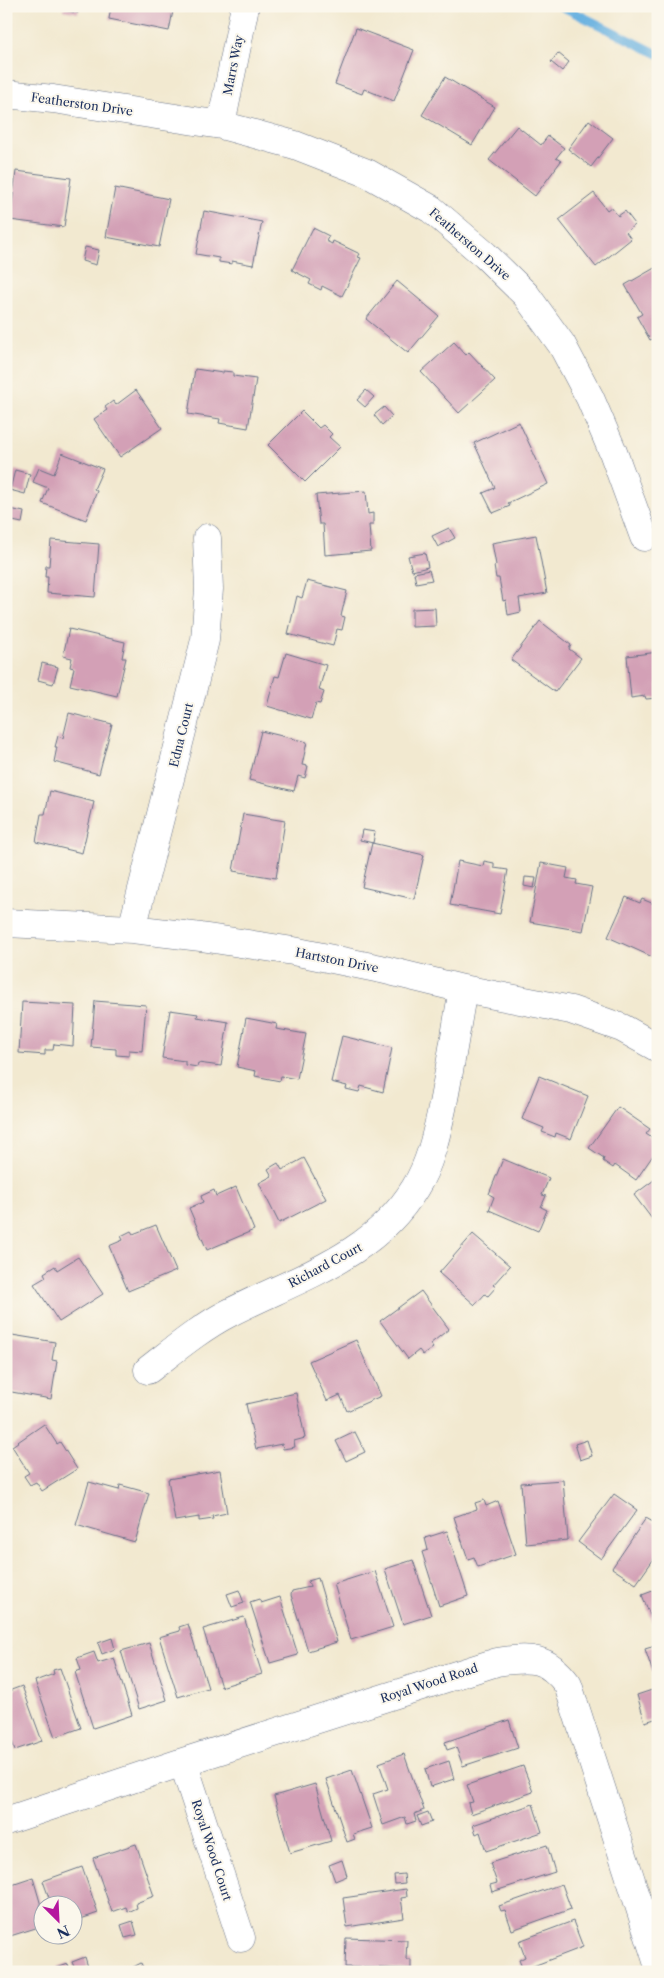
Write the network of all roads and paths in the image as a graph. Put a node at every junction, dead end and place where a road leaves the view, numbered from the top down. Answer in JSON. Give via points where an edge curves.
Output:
{"nodes":[{"id":1,"x":245,"y":6,"type":"edge"},
{"id":2,"x":6,"y":94,"type":"edge"},
{"id":3,"x":221,"y":125,"type":"junction"},
{"id":4,"x":644,"y":537,"type":"dead end"},
{"id":5,"x":207,"y":538,"type":"dead end"},
{"id":6,"x":6,"y":923,"type":"edge"},
{"id":7,"x":132,"y":929,"type":"junction"},
{"id":8,"x":463,"y":989,"type":"junction"},
{"id":9,"x":658,"y":1048,"type":"edge"},
{"id":10,"x":148,"y":1370,"type":"dead end"},
{"id":11,"x":183,"y":1762,"type":"junction"},
{"id":12,"x":6,"y":1821,"type":"edge"},
{"id":13,"x":241,"y":1938,"type":"dead end"},
{"id":14,"x":658,"y":1964,"type":"edge"}],
"edges":[{"from":1,"to":3,"type":"street","name":"Marrs Way"},
{"from":2,"to":3,"type":"street","name":"Featherston Drive"},
{"from":3,"to":4,"type":"street","name":"Featherston Drive","via":[[295,144],[367,173],[432,209],[485,255],[526,295],[562,345],[610,443]]},
{"from":5,"to":7,"type":"street","name":"Edna Court","via":[[209,589],[205,640]]},
{"from":6,"to":7,"type":"street","name":"Hartston Drive"},
{"from":7,"to":8,"type":"street","name":"Hartston Drive","via":[[293,951]]},
{"from":8,"to":9,"type":"street","name":"Hartston Drive","via":[[571,1010],[622,1028]]},
{"from":8,"to":10,"type":"street","name":"Richard Court","via":[[434,1145],[416,1187],[393,1217],[364,1244],[332,1264],[227,1314],[184,1341]]},
{"from":11,"to":12,"type":"street","name":"Royal Wood Road"},
{"from":11,"to":13,"type":"street","name":"Royal Wood Court"},
{"from":11,"to":14,"type":"street","name":"Royal Wood Road","via":[[497,1662],[524,1658],[543,1662],[559,1672],[568,1685]]}]}
